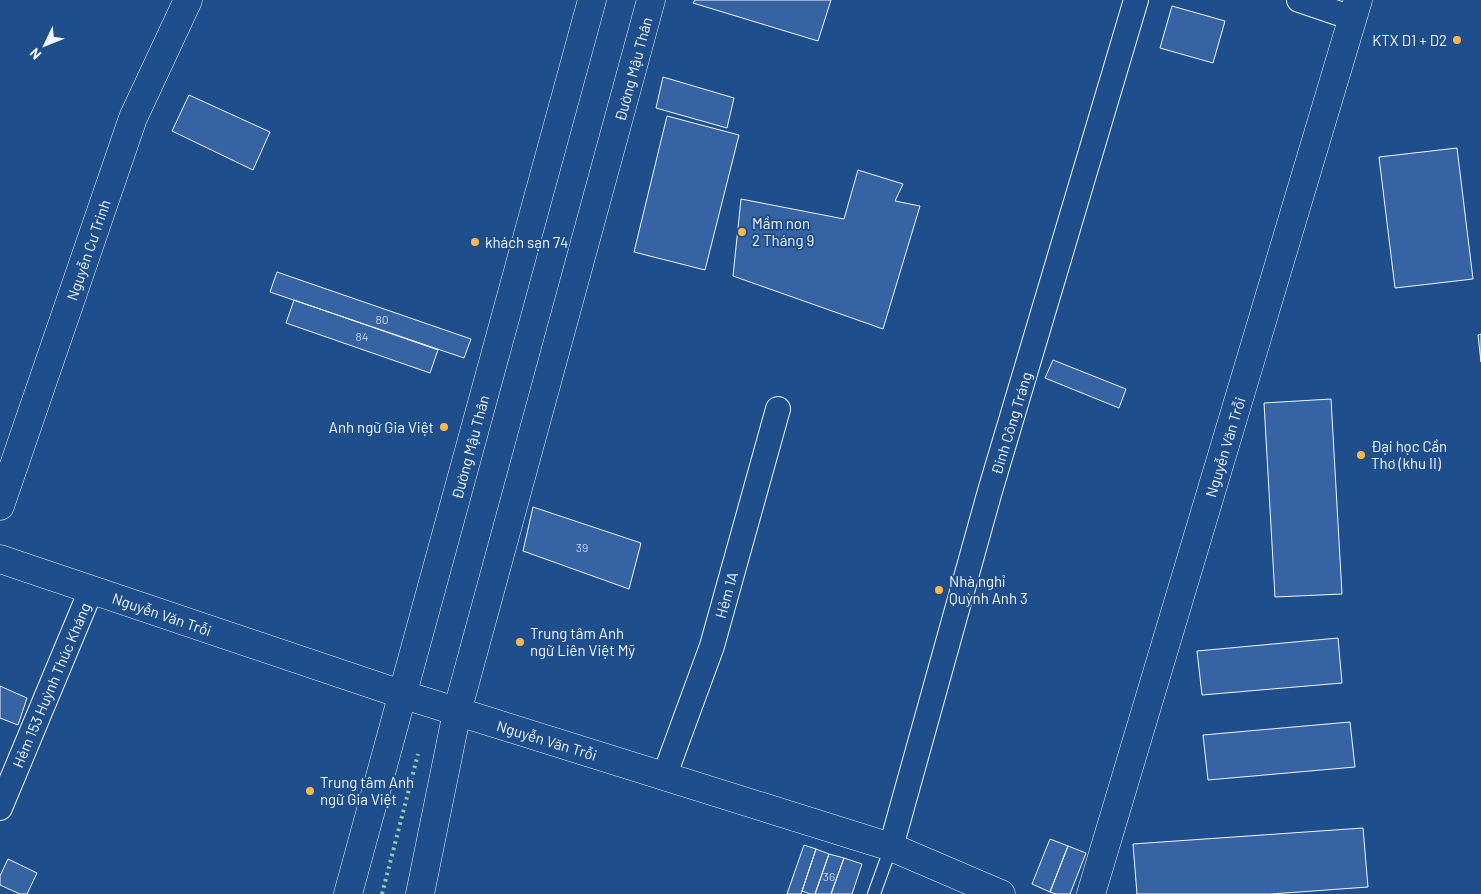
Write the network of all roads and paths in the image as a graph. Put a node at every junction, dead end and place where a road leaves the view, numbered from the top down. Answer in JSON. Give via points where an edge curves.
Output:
{"nodes":[{"id":1,"x":188,"y":0,"type":"edge"},
{"id":2,"x":592,"y":0,"type":"edge"},
{"id":3,"x":652,"y":0,"type":"edge"},
{"id":4,"x":1136,"y":0,"type":"edge"},
{"id":5,"x":1299,"y":0,"type":"edge"},
{"id":6,"x":1355,"y":9,"type":"edge"},
{"id":7,"x":778,"y":409,"type":"dead end"},
{"id":8,"x":0,"y":506,"type":"edge"},
{"id":9,"x":0,"y":559,"type":"edge"},
{"id":10,"x":91,"y":590,"type":"junction"},
{"id":11,"x":400,"y":694,"type":"junction"},
{"id":12,"x":457,"y":712,"type":"junction"},
{"id":13,"x":664,"y":777,"type":"junction"},
{"id":14,"x":0,"y":808,"type":"edge"},
{"id":15,"x":891,"y":847,"type":"junction"},
{"id":16,"x":348,"y":894,"type":"edge"},
{"id":17,"x":420,"y":894,"type":"edge"},
{"id":18,"x":874,"y":894,"type":"edge"},
{"id":19,"x":1001,"y":894,"type":"edge"},
{"id":20,"x":1091,"y":894,"type":"edge"}],
"edges":[{"from":1,"to":8,"type":"street","name":"Nguyễn Cư Trinh","via":[[133,118]]},
{"from":2,"to":11,"type":"street","name":"Đường Mậu Thân"},
{"from":3,"to":12,"type":"street","name":"Đường Mậu Thân"},
{"from":4,"to":15,"type":"street","name":"Đinh Công Tráng","via":[[990,491]]},
{"from":5,"to":6,"type":"street"},
{"from":6,"to":20,"type":"street","name":"Nguyễn Văn Trỗi"},
{"from":7,"to":13,"type":"street","name":"Hẻm 1A","via":[[712,646]]},
{"from":9,"to":10,"type":"street"},
{"from":10,"to":11,"type":"street","name":"Nguyễn Văn Trỗi"},
{"from":10,"to":14,"type":"street","name":"Hẻm 153 Huỳnh Thúc Kháng"},
{"from":11,"to":12,"type":"street","name":"Nguyễn Văn Trỗi"},
{"from":11,"to":16,"type":"street","name":"Đường Mậu Thân"},
{"from":12,"to":13,"type":"street","name":"Nguyễn Văn Trỗi"},
{"from":12,"to":17,"type":"street","name":"Đường Mậu Thân"},
{"from":13,"to":15,"type":"street","name":"Nguyễn Văn Trỗi"},
{"from":15,"to":18,"type":"lane"},
{"from":15,"to":19,"type":"street","name":"Nguyễn Văn Trỗi"}]}
